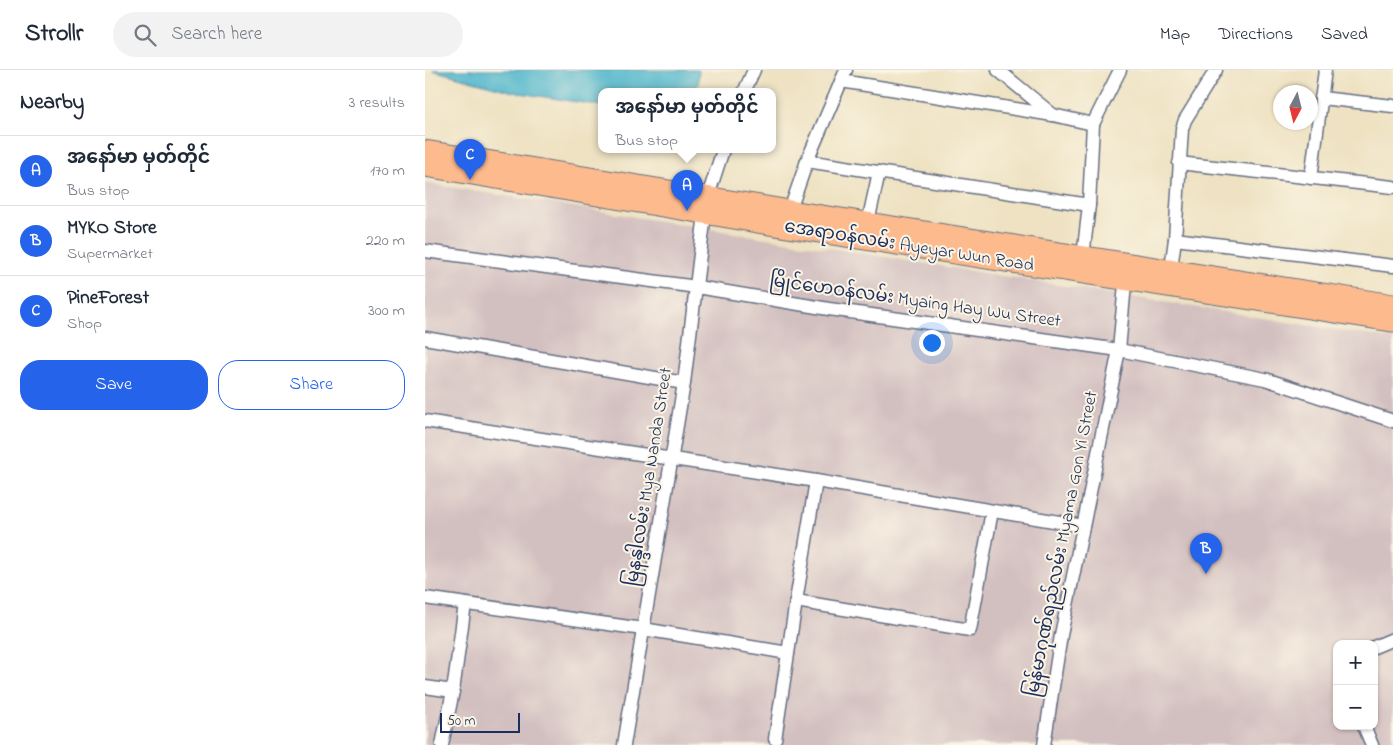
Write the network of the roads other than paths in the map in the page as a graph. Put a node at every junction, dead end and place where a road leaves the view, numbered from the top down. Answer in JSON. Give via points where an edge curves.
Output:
{"nodes":[{"id":1,"x":754,"y":70,"type":"edge"},
{"id":2,"x":998,"y":70,"type":"edge"},
{"id":3,"x":1120,"y":70,"type":"edge"},
{"id":4,"x":1216,"y":70,"type":"edge"},
{"id":5,"x":1325,"y":70,"type":"edge"},
{"id":6,"x":844,"y":75,"type":"edge"},
{"id":7,"x":746,"y":88,"type":"edge"},
{"id":8,"x":1321,"y":98,"type":"junction"},
{"id":9,"x":1393,"y":106,"type":"edge"},
{"id":10,"x":1053,"y":115,"type":"junction"},
{"id":11,"x":1093,"y":124,"type":"junction"},
{"id":12,"x":425,"y":150,"type":"edge"},
{"id":13,"x":722,"y":153,"type":"edge"},
{"id":14,"x":807,"y":160,"type":"junction"},
{"id":15,"x":1179,"y":164,"type":"junction"},
{"id":16,"x":425,"y":167,"type":"edge"},
{"id":17,"x":879,"y":172,"type":"junction"},
{"id":18,"x":1311,"y":178,"type":"junction"},
{"id":19,"x":1393,"y":187,"type":"edge"},
{"id":20,"x":706,"y":205,"type":"junction"},
{"id":21,"x":1089,"y":205,"type":"junction"},
{"id":22,"x":790,"y":210,"type":"junction"},
{"id":23,"x":868,"y":222,"type":"junction"},
{"id":24,"x":1175,"y":239,"type":"junction"},
{"id":25,"x":425,"y":250,"type":"edge"},
{"id":26,"x":1083,"y":257,"type":"junction"},
{"id":27,"x":1393,"y":266,"type":"edge"},
{"id":28,"x":1126,"y":272,"type":"junction"},
{"id":29,"x":1170,"y":279,"type":"junction"},
{"id":30,"x":697,"y":287,"type":"junction"},
{"id":31,"x":1393,"y":304,"type":"edge"},
{"id":32,"x":1393,"y":322,"type":"edge"},
{"id":33,"x":425,"y":338,"type":"edge"},
{"id":34,"x":1119,"y":350,"type":"junction"},
{"id":35,"x":684,"y":384,"type":"junction"},
{"id":36,"x":425,"y":421,"type":"edge"},
{"id":37,"x":1393,"y":421,"type":"edge"},
{"id":38,"x":671,"y":459,"type":"junction"},
{"id":39,"x":816,"y":481,"type":"junction"},
{"id":40,"x":992,"y":511,"type":"junction"},
{"id":41,"x":1083,"y":526,"type":"junction"},
{"id":42,"x":425,"y":598,"type":"edge"},
{"id":43,"x":797,"y":601,"type":"junction"},
{"id":44,"x":465,"y":604,"type":"junction"},
{"id":45,"x":643,"y":630,"type":"junction"},
{"id":46,"x":1393,"y":639,"type":"edge"},
{"id":47,"x":1378,"y":645,"type":"edge"},
{"id":48,"x":788,"y":653,"type":"junction"},
{"id":49,"x":425,"y":687,"type":"edge"},
{"id":50,"x":453,"y":691,"type":"junction"},
{"id":51,"x":1366,"y":730,"type":"edge"},
{"id":52,"x":775,"y":739,"type":"dead end"},
{"id":53,"x":442,"y":745,"type":"edge"},
{"id":54,"x":624,"y":745,"type":"edge"},
{"id":55,"x":1044,"y":745,"type":"edge"},
{"id":56,"x":1372,"y":745,"type":"edge"}],
"edges":[{"from":1,"to":7,"type":"street"},
{"from":2,"to":10,"type":"street"},
{"from":3,"to":11,"type":"street"},
{"from":4,"to":15,"type":"street","via":[[1185,120]]},
{"from":5,"to":8,"type":"street"},
{"from":6,"to":10,"type":"street"},
{"from":6,"to":14,"type":"street"},
{"from":8,"to":9,"type":"street"},
{"from":8,"to":18,"type":"street"},
{"from":10,"to":11,"type":"street"},
{"from":11,"to":21,"type":"street"},
{"from":12,"to":20,"type":"main road","name":"အေရာဝန်လမ်း Ayeyar Wun Road"},
{"from":13,"to":20,"type":"street","name":"မြနန္ဒါလမ်း Mya Nanda Street"},
{"from":14,"to":17,"type":"street"},
{"from":14,"to":22,"type":"street"},
{"from":15,"to":18,"type":"street"},
{"from":15,"to":24,"type":"street"},
{"from":16,"to":20,"type":"main road","name":"အေရာဝန်လမ်း Ayeyar Wun Road"},
{"from":17,"to":21,"type":"street"},
{"from":17,"to":23,"type":"street"},
{"from":18,"to":19,"type":"street"},
{"from":20,"to":22,"type":"main road","name":"အေရာဝန်လမ်း Ayeyar Wun Road"},
{"from":20,"to":28,"type":"main road","name":"အေရာဝန်လမ်း Ayeyar Wun Road"},
{"from":20,"to":30,"type":"street","name":"မြနန္ဒါလမ်း Mya Nanda Street"},
{"from":21,"to":26,"type":"street"},
{"from":22,"to":23,"type":"main road","name":"အေရာဝန်လမ်း Ayeyar Wun Road"},
{"from":23,"to":26,"type":"main road","name":"အေရာဝန်လမ်း Ayeyar Wun Road"},
{"from":24,"to":27,"type":"street"},
{"from":24,"to":29,"type":"street"},
{"from":25,"to":30,"type":"street","name":"မြိုင်ဟေဝန်လမ်း Myaing Hay Wu Street"},
{"from":26,"to":28,"type":"main road","name":"အေရာဝန်လမ်း Ayeyar Wun Road"},
{"from":28,"to":29,"type":"main road","name":"အေရာဝန်လမ်း Ayeyar Wun Road"},
{"from":28,"to":34,"type":"street","name":"မြန်မာဂုဏ်ရည်လမ်း Myama Gon Yi Street"},
{"from":29,"to":31,"type":"main road","name":"အေရာဝန်လမ်း Ayeyar Wun Road"},
{"from":29,"to":32,"type":"main road","name":"အေရာဝန်လမ်း Ayeyar Wun Road"},
{"from":30,"to":34,"type":"street","name":"မြိုင်ဟေဝန်လမ်း Myaing Hay Wu Street"},
{"from":30,"to":35,"type":"street","name":"မြနန္ဒါလမ်း Mya Nanda Street"},
{"from":33,"to":35,"type":"street"},
{"from":34,"to":37,"type":"street","name":"မြိုင်ဟေဝန်လမ်း Myaing Hay Wu Street","via":[[1265,380]]},
{"from":34,"to":41,"type":"street","name":"မြန်မာဂုဏ်ရည်လမ်း Myama Gon Yi Street"},
{"from":35,"to":38,"type":"street","name":"မြနန္ဒါလမ်း Mya Nanda Street"},
{"from":36,"to":38,"type":"street"},
{"from":38,"to":39,"type":"street"},
{"from":38,"to":45,"type":"street","name":"မြနန္ဒါလမ်း Mya Nanda Street"},
{"from":39,"to":40,"type":"street"},
{"from":39,"to":43,"type":"street"},
{"from":40,"to":41,"type":"street"},
{"from":40,"to":43,"type":"street","via":[[970,630]]},
{"from":41,"to":55,"type":"street","name":"မြန်မာဂုဏ်ရည်လမ်း Myama Gon Yi Street","via":[[1061,635]]},
{"from":42,"to":44,"type":"street"},
{"from":43,"to":48,"type":"street"},
{"from":44,"to":45,"type":"street"},
{"from":44,"to":50,"type":"street"},
{"from":45,"to":48,"type":"street"},
{"from":45,"to":54,"type":"street","name":"မြနန္ဒါလမ်း Mya Nanda Street"},
{"from":46,"to":47,"type":"street"},
{"from":48,"to":52,"type":"street"},
{"from":49,"to":50,"type":"street"},
{"from":50,"to":53,"type":"street"},
{"from":51,"to":56,"type":"street"}]}
